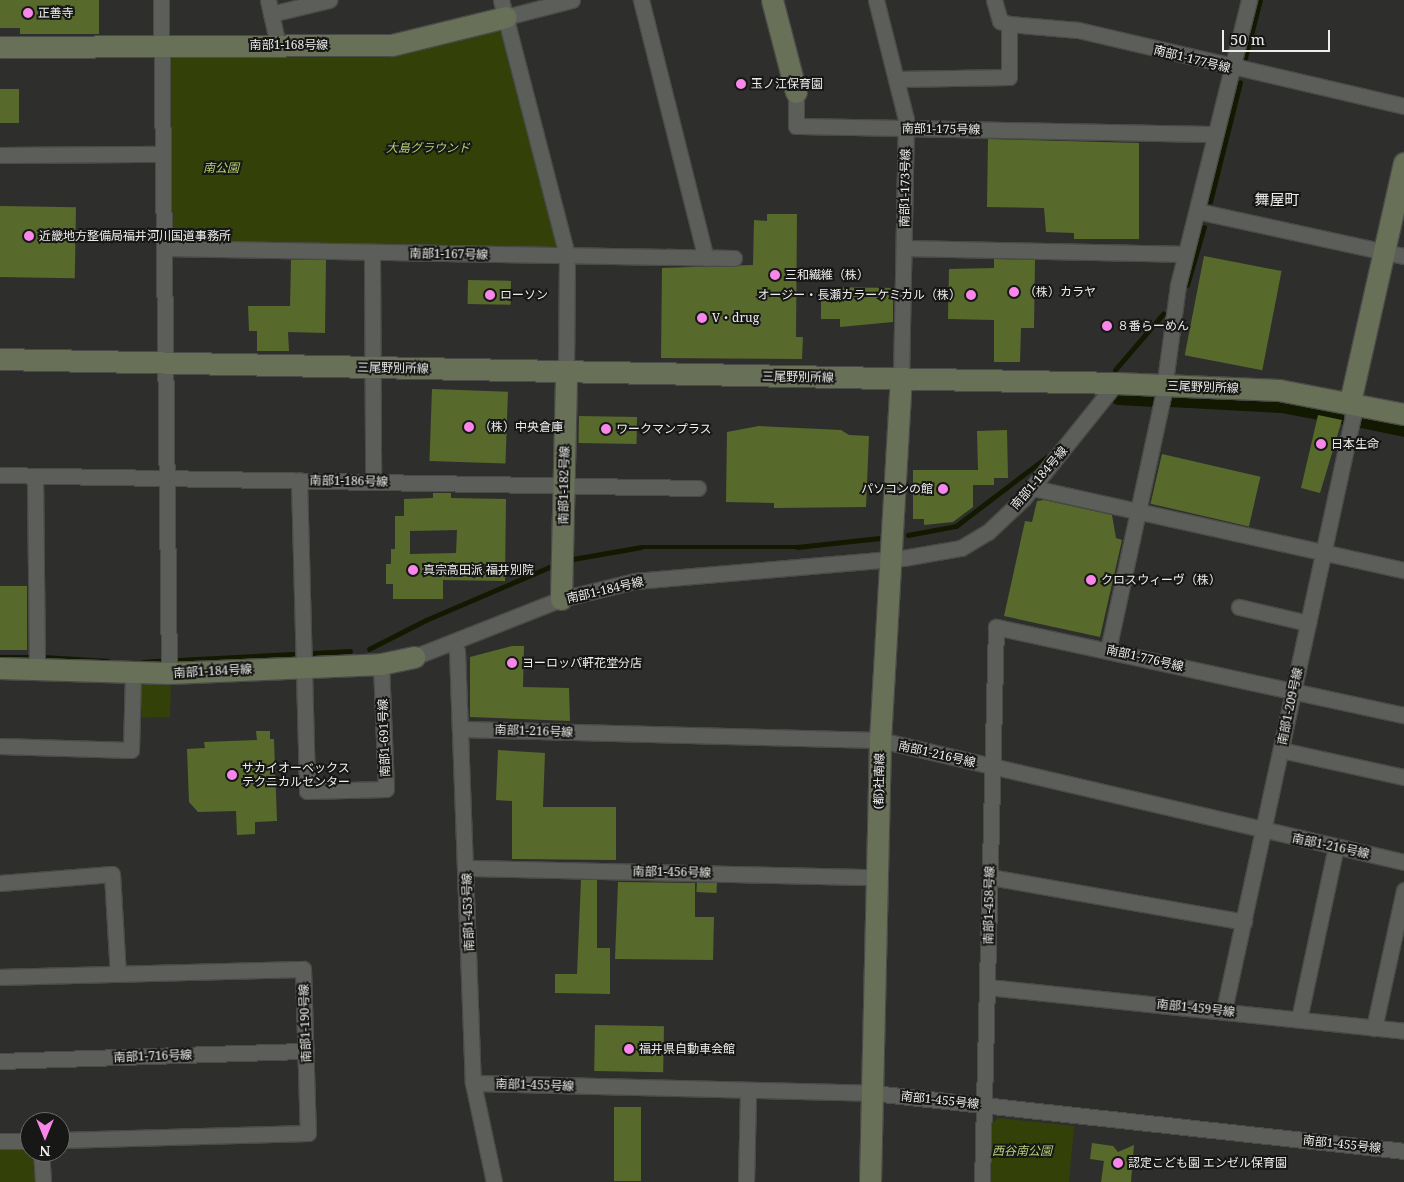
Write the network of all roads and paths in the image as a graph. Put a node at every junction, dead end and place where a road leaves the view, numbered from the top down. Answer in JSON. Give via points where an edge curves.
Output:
{"nodes":[{"id":1,"x":161,"y":0,"type":"edge"},
{"id":2,"x":329,"y":0,"type":"edge"},
{"id":3,"x":572,"y":0,"type":"edge"},
{"id":4,"x":641,"y":0,"type":"edge"},
{"id":5,"x":772,"y":0,"type":"edge"},
{"id":6,"x":876,"y":0,"type":"edge"},
{"id":7,"x":994,"y":0,"type":"edge"},
{"id":8,"x":1249,"y":0,"type":"edge"},
{"id":9,"x":270,"y":7,"type":"edge"},
{"id":10,"x":504,"y":9,"type":"edge"},
{"id":11,"x":1009,"y":24,"type":"junction"},
{"id":12,"x":278,"y":44,"type":"junction"},
{"id":13,"x":161,"y":45,"type":"junction"},
{"id":14,"x":0,"y":47,"type":"edge"},
{"id":15,"x":1232,"y":69,"type":"junction"},
{"id":16,"x":896,"y":79,"type":"junction"},
{"id":17,"x":796,"y":92,"type":"joint"},
{"id":18,"x":1404,"y":106,"type":"edge"},
{"id":19,"x":906,"y":129,"type":"junction"},
{"id":20,"x":1215,"y":134,"type":"junction"},
{"id":21,"x":163,"y":154,"type":"junction"},
{"id":22,"x":0,"y":155,"type":"edge"},
{"id":23,"x":1404,"y":163,"type":"edge"},
{"id":24,"x":1197,"y":211,"type":"junction"},
{"id":25,"x":164,"y":248,"type":"junction"},
{"id":26,"x":904,"y":248,"type":"junction"},
{"id":27,"x":1381,"y":250,"type":"junction"},
{"id":28,"x":372,"y":253,"type":"junction"},
{"id":29,"x":1185,"y":254,"type":"junction"},
{"id":30,"x":567,"y":255,"type":"junction"},
{"id":31,"x":1404,"y":256,"type":"edge"},
{"id":32,"x":706,"y":258,"type":"junction"},
{"id":33,"x":734,"y":258,"type":"dead end"},
{"id":34,"x":0,"y":359,"type":"edge"},
{"id":35,"x":164,"y":363,"type":"junction"},
{"id":36,"x":373,"y":367,"type":"junction"},
{"id":37,"x":566,"y":371,"type":"junction"},
{"id":38,"x":901,"y":380,"type":"junction"},
{"id":39,"x":1116,"y":383,"type":"junction"},
{"id":40,"x":1165,"y":385,"type":"junction"},
{"id":41,"x":1350,"y":402,"type":"junction"},
{"id":42,"x":1404,"y":414,"type":"edge"},
{"id":43,"x":0,"y":475,"type":"edge"},
{"id":44,"x":35,"y":476,"type":"junction"},
{"id":45,"x":166,"y":478,"type":"junction"},
{"id":46,"x":299,"y":480,"type":"junction"},
{"id":47,"x":373,"y":481,"type":"junction"},
{"id":48,"x":564,"y":485,"type":"junction"},
{"id":49,"x":698,"y":488,"type":"dead end"},
{"id":50,"x":1033,"y":488,"type":"junction"},
{"id":51,"x":1137,"y":512,"type":"junction"},
{"id":52,"x":1323,"y":552,"type":"junction"},
{"id":53,"x":892,"y":559,"type":"junction"},
{"id":54,"x":1404,"y":570,"type":"edge"},
{"id":55,"x":561,"y":600,"type":"junction"},
{"id":56,"x":1240,"y":607,"type":"dead end"},
{"id":57,"x":1308,"y":623,"type":"junction"},
{"id":58,"x":996,"y":627,"type":"joint"},
{"id":59,"x":452,"y":642,"type":"junction"},
{"id":60,"x":1108,"y":650,"type":"junction"},
{"id":61,"x":414,"y":658,"type":"joint"},
{"id":62,"x":381,"y":664,"type":"junction"},
{"id":63,"x":302,"y":666,"type":"junction"},
{"id":64,"x":0,"y":668,"type":"edge"},
{"id":65,"x":37,"y":668,"type":"junction"},
{"id":66,"x":133,"y":673,"type":"junction"},
{"id":67,"x":170,"y":673,"type":"junction"},
{"id":68,"x":1293,"y":692,"type":"junction"},
{"id":69,"x":1404,"y":715,"type":"edge"},
{"id":70,"x":460,"y":729,"type":"junction"},
{"id":71,"x":880,"y":740,"type":"junction"},
{"id":72,"x":0,"y":746,"type":"edge"},
{"id":73,"x":1281,"y":750,"type":"junction"},
{"id":74,"x":993,"y":767,"type":"junction"},
{"id":75,"x":1404,"y":777,"type":"edge"},
{"id":76,"x":1264,"y":831,"type":"junction"},
{"id":77,"x":1336,"y":847,"type":"junction"},
{"id":78,"x":1404,"y":862,"type":"edge"},
{"id":79,"x":467,"y":868,"type":"junction"},
{"id":80,"x":877,"y":877,"type":"junction"},
{"id":81,"x":990,"y":877,"type":"junction"},
{"id":82,"x":0,"y":883,"type":"edge"},
{"id":83,"x":1404,"y":890,"type":"edge"},
{"id":84,"x":1244,"y":922,"type":"junction"},
{"id":85,"x":118,"y":974,"type":"junction"},
{"id":86,"x":0,"y":977,"type":"edge"},
{"id":87,"x":988,"y":987,"type":"junction"},
{"id":88,"x":1224,"y":1010,"type":"junction"},
{"id":89,"x":1299,"y":1019,"type":"junction"},
{"id":90,"x":1374,"y":1028,"type":"junction"},
{"id":91,"x":1404,"y":1031,"type":"edge"},
{"id":92,"x":306,"y":1052,"type":"junction"},
{"id":93,"x":0,"y":1060,"type":"edge"},
{"id":94,"x":473,"y":1083,"type":"junction"},
{"id":95,"x":748,"y":1091,"type":"junction"},
{"id":96,"x":873,"y":1093,"type":"junction"},
{"id":97,"x":985,"y":1104,"type":"junction"},
{"id":98,"x":70,"y":1140,"type":"edge"},
{"id":99,"x":0,"y":1141,"type":"edge"},
{"id":100,"x":20,"y":1141,"type":"edge"},
{"id":101,"x":1404,"y":1151,"type":"edge"},
{"id":102,"x":42,"y":1162,"type":"edge"},
{"id":103,"x":42,"y":1182,"type":"edge"},
{"id":104,"x":494,"y":1182,"type":"edge"},
{"id":105,"x":746,"y":1182,"type":"edge"},
{"id":106,"x":870,"y":1182,"type":"edge"},
{"id":107,"x":982,"y":1182,"type":"edge"}],
"edges":[{"from":1,"to":13,"type":"street"},
{"from":2,"to":9,"type":"street"},
{"from":3,"to":10,"type":"street","name":"南部1-168号線"},
{"from":4,"to":32,"type":"street"},
{"from":5,"to":17,"type":"street","name":"南部1-175号線"},
{"from":6,"to":16,"type":"street","name":"南部1-173号線"},
{"from":7,"to":11,"type":"street","via":[[1000,20]]},
{"from":8,"to":15,"type":"street"},
{"from":9,"to":12,"type":"street"},
{"from":10,"to":12,"type":"street","name":"南部1-168号線","via":[[392,45]]},
{"from":10,"to":30,"type":"street"},
{"from":11,"to":15,"type":"street","name":"南部1-177号線","via":[[1078,30]]},
{"from":11,"to":16,"type":"street","via":[[1009,77]]},
{"from":12,"to":13,"type":"street","name":"南部1-168号線"},
{"from":13,"to":14,"type":"street","name":"南部1-168号線"},
{"from":13,"to":21,"type":"street"},
{"from":15,"to":18,"type":"street","name":"南部1-177号線"},
{"from":15,"to":20,"type":"street"},
{"from":16,"to":19,"type":"street","name":"南部1-173号線"},
{"from":17,"to":19,"type":"street","name":"南部1-175号線","via":[[796,126]]},
{"from":19,"to":20,"type":"street","name":"南部1-175号線"},
{"from":19,"to":26,"type":"street","name":"南部1-173号線"},
{"from":20,"to":24,"type":"street"},
{"from":21,"to":22,"type":"street"},
{"from":21,"to":25,"type":"street"},
{"from":23,"to":27,"type":"street"},
{"from":24,"to":27,"type":"street"},
{"from":24,"to":29,"type":"street"},
{"from":25,"to":28,"type":"street","name":"南部1-167号線"},
{"from":25,"to":35,"type":"street"},
{"from":26,"to":29,"type":"street"},
{"from":26,"to":38,"type":"street","name":"南部1-173号線"},
{"from":27,"to":31,"type":"street"},
{"from":27,"to":41,"type":"street"},
{"from":28,"to":30,"type":"street","name":"南部1-167号線"},
{"from":28,"to":36,"type":"street"},
{"from":29,"to":40,"type":"street","via":[[1172,315]]},
{"from":30,"to":32,"type":"street","name":"南部1-167号線"},
{"from":30,"to":37,"type":"street"},
{"from":32,"to":33,"type":"street","name":"南部1-167号線"},
{"from":34,"to":35,"type":"street","name":"三尾野別所線"},
{"from":35,"to":36,"type":"street","name":"三尾野別所線"},
{"from":35,"to":45,"type":"street"},
{"from":36,"to":37,"type":"street","name":"三尾野別所線"},
{"from":36,"to":47,"type":"street"},
{"from":37,"to":38,"type":"street","name":"三尾野別所線"},
{"from":37,"to":48,"type":"street","name":"南部1-182号線"},
{"from":38,"to":39,"type":"street","name":"三尾野別所線"},
{"from":38,"to":53,"type":"street","name":"(都)社南線"},
{"from":39,"to":40,"type":"street","name":"三尾野別所線"},
{"from":39,"to":50,"type":"street","name":"南部1-184号線"},
{"from":40,"to":41,"type":"street","name":"三尾野別所線","via":[[1279,390]]},
{"from":40,"to":51,"type":"street"},
{"from":41,"to":42,"type":"street","name":"三尾野別所線"},
{"from":41,"to":52,"type":"street","name":"南部1-209号線","via":[[1354,416]]},
{"from":43,"to":44,"type":"street","name":"南部1-186号線"},
{"from":44,"to":45,"type":"street","name":"南部1-186号線"},
{"from":44,"to":65,"type":"street"},
{"from":45,"to":46,"type":"street","name":"南部1-186号線"},
{"from":45,"to":67,"type":"street"},
{"from":46,"to":47,"type":"street","name":"南部1-186号線"},
{"from":46,"to":63,"type":"street"},
{"from":47,"to":48,"type":"street","name":"南部1-186号線"},
{"from":48,"to":49,"type":"street","name":"南部1-186号線"},
{"from":48,"to":55,"type":"street","name":"南部1-182号線"},
{"from":50,"to":51,"type":"street"},
{"from":50,"to":53,"type":"street","name":"南部1-184号線","via":[[988,532],[961,548]]},
{"from":51,"to":52,"type":"street"},
{"from":51,"to":60,"type":"street"},
{"from":52,"to":54,"type":"street"},
{"from":52,"to":57,"type":"street","name":"南部1-209号線"},
{"from":53,"to":55,"type":"street","name":"南部1-184号線","via":[[635,581]]},
{"from":53,"to":71,"type":"street","name":"(都)社南線"},
{"from":55,"to":59,"type":"street","name":"南部1-184号線"},
{"from":56,"to":57,"type":"street"},
{"from":57,"to":68,"type":"street","name":"南部1-209号線"},
{"from":58,"to":60,"type":"street","name":"南部1-776号線"},
{"from":58,"to":74,"type":"street","name":"南部1-458号線"},
{"from":59,"to":61,"type":"street","name":"南部1-184号線"},
{"from":59,"to":70,"type":"street","name":"南部1-453号線","via":[[457,652]]},
{"from":60,"to":68,"type":"street","name":"南部1-776号線"},
{"from":61,"to":62,"type":"street","name":"南部1-184号線"},
{"from":62,"to":63,"type":"street","name":"南部1-184号線"},
{"from":62,"to":63,"type":"street","name":"南部1-691号線","via":[[386,789],[307,791]]},
{"from":63,"to":67,"type":"street","name":"南部1-184号線"},
{"from":64,"to":65,"type":"street","name":"南部1-184号線"},
{"from":65,"to":66,"type":"street","name":"南部1-184号線"},
{"from":66,"to":67,"type":"street","name":"南部1-184号線"},
{"from":66,"to":72,"type":"street","via":[[130,750]]},
{"from":68,"to":69,"type":"street","name":"南部1-776号線"},
{"from":68,"to":73,"type":"street","name":"南部1-209号線"},
{"from":70,"to":71,"type":"street","name":"南部1-216号線"},
{"from":70,"to":79,"type":"street","name":"南部1-453号線"},
{"from":71,"to":74,"type":"street","name":"南部1-216号線"},
{"from":71,"to":80,"type":"street","name":"(都)社南線"},
{"from":73,"to":75,"type":"street"},
{"from":73,"to":76,"type":"street","name":"南部1-209号線"},
{"from":74,"to":76,"type":"street","name":"南部1-216号線"},
{"from":74,"to":81,"type":"street","name":"南部1-458号線"},
{"from":76,"to":77,"type":"street","name":"南部1-216号線"},
{"from":76,"to":84,"type":"street","name":"南部1-209号線"},
{"from":77,"to":78,"type":"street","name":"南部1-216号線"},
{"from":77,"to":89,"type":"street"},
{"from":79,"to":80,"type":"street","name":"南部1-456号線"},
{"from":79,"to":94,"type":"street","name":"南部1-453号線"},
{"from":80,"to":96,"type":"street","name":"(都)社南線"},
{"from":81,"to":84,"type":"street"},
{"from":81,"to":87,"type":"street","name":"南部1-458号線"},
{"from":82,"to":85,"type":"street","via":[[112,874]]},
{"from":83,"to":90,"type":"street"},
{"from":84,"to":88,"type":"street","name":"南部1-209号線"},
{"from":85,"to":86,"type":"street","name":"南部1-190号線"},
{"from":85,"to":92,"type":"street","name":"南部1-190号線","via":[[303,969]]},
{"from":87,"to":88,"type":"street","name":"南部1-459号線"},
{"from":87,"to":97,"type":"street","name":"南部1-458号線"},
{"from":88,"to":89,"type":"street","name":"南部1-459号線"},
{"from":89,"to":90,"type":"street","name":"南部1-459号線"},
{"from":90,"to":91,"type":"street","name":"南部1-459号線"},
{"from":92,"to":93,"type":"street","name":"南部1-716号線"},
{"from":92,"to":98,"type":"street","name":"南部1-190号線","via":[[308,1133]]},
{"from":94,"to":95,"type":"street","name":"南部1-455号線"},
{"from":94,"to":104,"type":"street","name":"南部1-453号線"},
{"from":95,"to":96,"type":"street","name":"南部1-455号線"},
{"from":95,"to":105,"type":"street"},
{"from":96,"to":97,"type":"street","name":"南部1-455号線"},
{"from":96,"to":106,"type":"street","name":"(都)社南線"},
{"from":97,"to":101,"type":"street","name":"南部1-455号線"},
{"from":97,"to":107,"type":"street","name":"南部1-458号線"},
{"from":99,"to":100,"type":"street"},
{"from":102,"to":103,"type":"street"}]}
